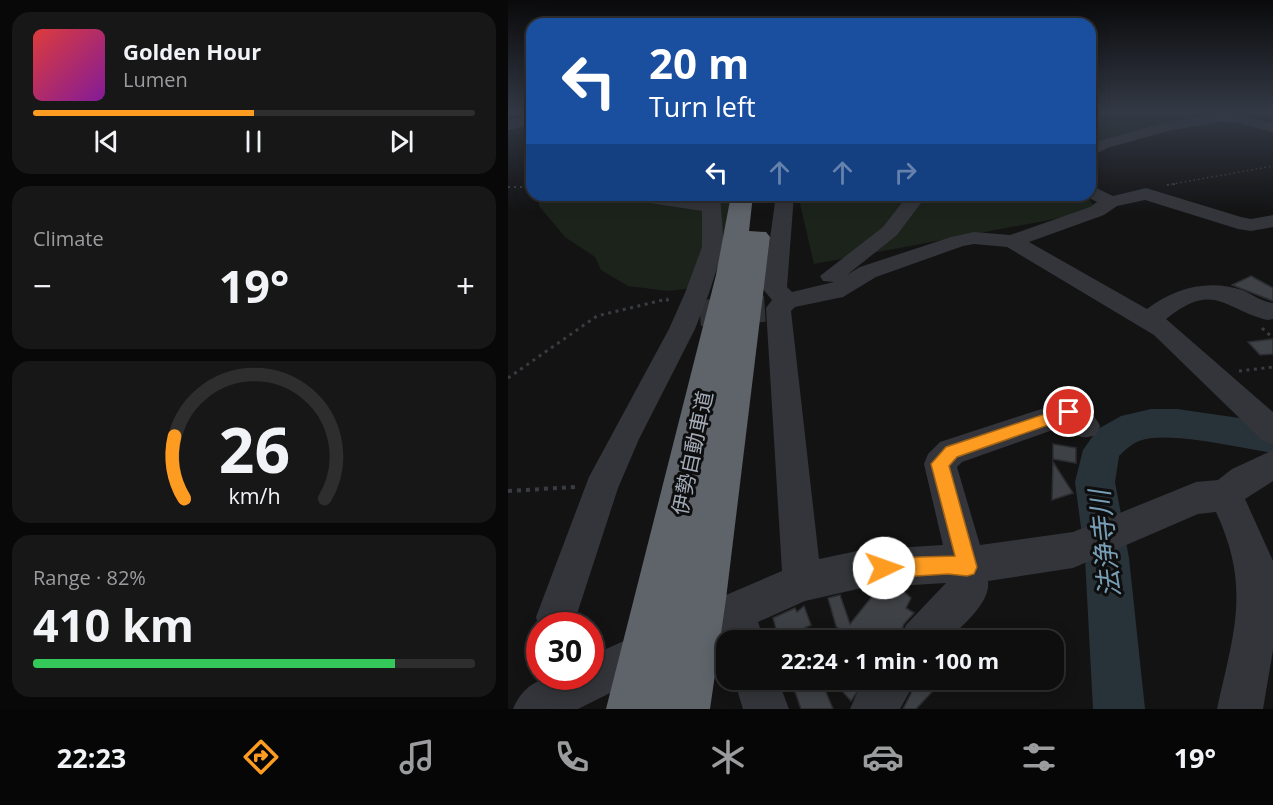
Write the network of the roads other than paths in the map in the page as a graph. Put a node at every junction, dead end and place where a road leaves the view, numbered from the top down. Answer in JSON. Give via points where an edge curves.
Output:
{"nodes":[{"id":1,"x":1096,"y":194,"type":"edge"},
{"id":2,"x":721,"y":201,"type":"edge"},
{"id":3,"x":721,"y":201,"type":"edge"},
{"id":4,"x":760,"y":201,"type":"edge"},
{"id":5,"x":784,"y":201,"type":"edge"},
{"id":6,"x":913,"y":201,"type":"edge"},
{"id":7,"x":1111,"y":202,"type":"junction"},
{"id":8,"x":1273,"y":221,"type":"edge"},
{"id":9,"x":1012,"y":241,"type":"junction"},
{"id":10,"x":785,"y":299,"type":"junction"},
{"id":11,"x":1273,"y":311,"type":"edge"},
{"id":12,"x":1151,"y":320,"type":"junction"},
{"id":13,"x":1085,"y":426,"type":"dead end"},
{"id":14,"x":1273,"y":431,"type":"edge"},
{"id":15,"x":1273,"y":465,"type":"edge"},
{"id":16,"x":1225,"y":495,"type":"junction"},
{"id":17,"x":967,"y":567,"type":"junction"},
{"id":18,"x":802,"y":582,"type":"junction"},
{"id":19,"x":558,"y":612,"type":"edge"},
{"id":20,"x":710,"y":619,"type":"edge"},
{"id":21,"x":930,"y":630,"type":"edge"},
{"id":22,"x":604,"y":668,"type":"edge"},
{"id":23,"x":562,"y":690,"type":"edge"},
{"id":24,"x":759,"y":690,"type":"edge"},
{"id":25,"x":887,"y":690,"type":"edge"},
{"id":26,"x":536,"y":709,"type":"edge"},
{"id":27,"x":634,"y":709,"type":"edge"},
{"id":28,"x":682,"y":709,"type":"edge"},
{"id":29,"x":766,"y":709,"type":"edge"},
{"id":30,"x":873,"y":709,"type":"edge"},
{"id":31,"x":1240,"y":709,"type":"edge"}],
"edges":[{"from":1,"to":7,"type":"street"},
{"from":2,"to":19,"type":"street","via":[[713,247],[694,315],[624,438],[601,488]]},
{"from":3,"to":20,"type":"highway","name":"伊勢自動車道","via":[[730,275]]},
{"from":4,"to":20,"type":"highway","name":"伊勢自動車道"},
{"from":5,"to":10,"type":"street","via":[[775,289]]},
{"from":6,"to":10,"type":"street","via":[[890,231],[836,273]]},
{"from":7,"to":8,"type":"street","via":[[1146,194],[1238,223]]},
{"from":7,"to":9,"type":"street","via":[[1097,211]]},
{"from":9,"to":10,"type":"street","via":[[958,241],[868,272],[835,292]]},
{"from":9,"to":12,"type":"street"},
{"from":10,"to":18,"type":"street","via":[[778,308]]},
{"from":11,"to":12,"type":"street","via":[[1211,292],[1178,300]]},
{"from":12,"to":14,"type":"street"},
{"from":13,"to":17,"type":"street","via":[[1069,412],[951,452],[940,464]]},
{"from":15,"to":16,"type":"street"},
{"from":16,"to":17,"type":"street","via":[[1196,498],[1073,550]]},
{"from":16,"to":31,"type":"street","via":[[1253,560],[1253,639]]},
{"from":17,"to":18,"type":"street","via":[[948,564],[862,569]]},
{"from":17,"to":21,"type":"street","via":[[969,587]]},
{"from":18,"to":22,"type":"street"},
{"from":20,"to":27,"type":"highway","name":"伊勢自動車道"},
{"from":20,"to":28,"type":"highway","name":"伊勢自動車道"},
{"from":23,"to":26,"type":"street"},
{"from":24,"to":29,"type":"street"},
{"from":25,"to":30,"type":"street"}]}
